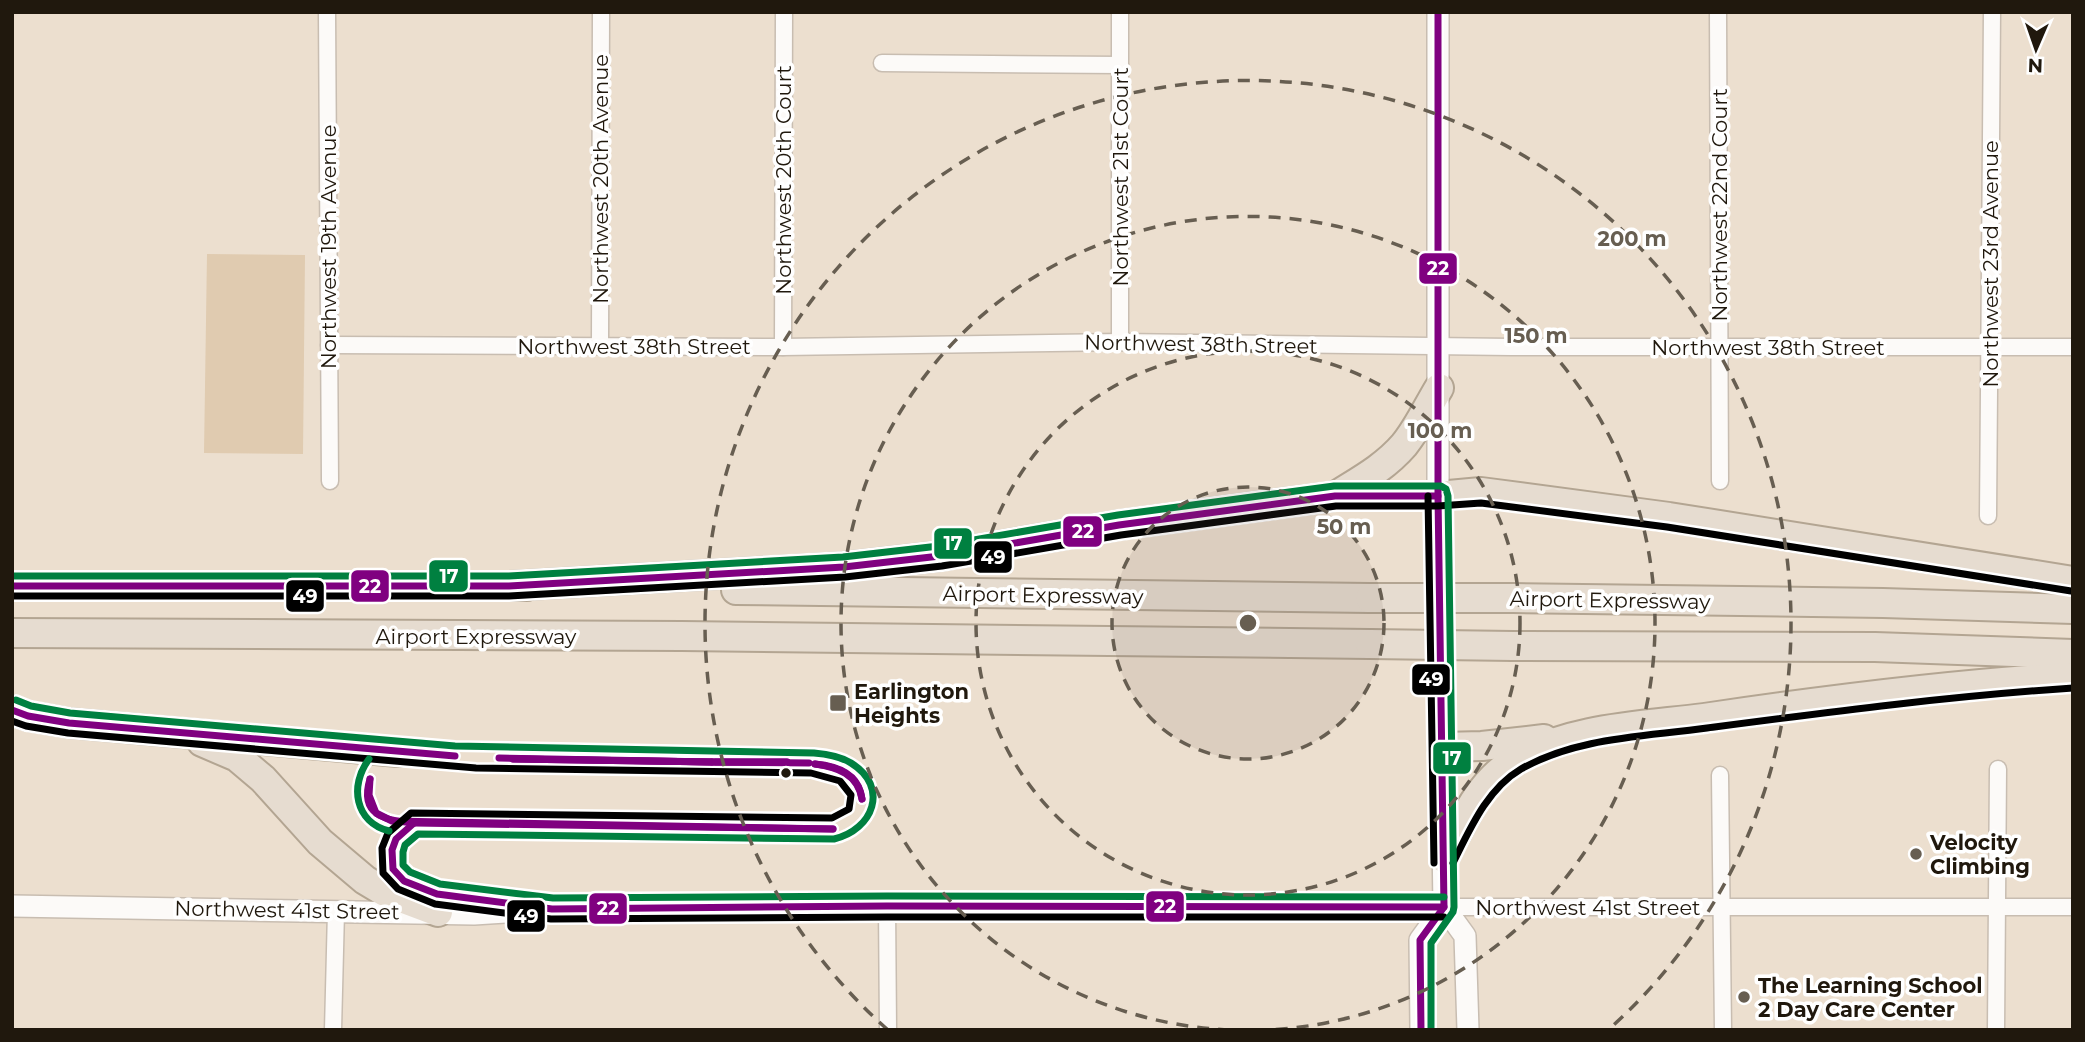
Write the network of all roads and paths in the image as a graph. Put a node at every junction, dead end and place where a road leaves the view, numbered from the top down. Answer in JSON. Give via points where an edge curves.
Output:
{"nodes":[{"id":1,"x":327,"y":12,"type":"edge"},
{"id":2,"x":601,"y":12,"type":"edge"},
{"id":3,"x":783,"y":12,"type":"edge"},
{"id":4,"x":1120,"y":12,"type":"edge"},
{"id":5,"x":1438,"y":12,"type":"edge"},
{"id":6,"x":1717,"y":12,"type":"edge"},
{"id":7,"x":1992,"y":12,"type":"edge"},
{"id":8,"x":882,"y":63,"type":"dead end"},
{"id":9,"x":1120,"y":65,"type":"junction"},
{"id":10,"x":1120,"y":341,"type":"junction"},
{"id":11,"x":329,"y":345,"type":"junction"},
{"id":12,"x":600,"y":346,"type":"junction"},
{"id":13,"x":1439,"y":346,"type":"junction"},
{"id":14,"x":1720,"y":346,"type":"junction"},
{"id":15,"x":783,"y":347,"type":"junction"},
{"id":16,"x":1989,"y":347,"type":"junction"},
{"id":17,"x":2073,"y":347,"type":"edge"},
{"id":18,"x":1439,"y":388,"type":"junction"},
{"id":19,"x":330,"y":481,"type":"dead end"},
{"id":20,"x":1720,"y":481,"type":"dead end"},
{"id":21,"x":1335,"y":496,"type":"junction"},
{"id":22,"x":1438,"y":496,"type":"junction"},
{"id":23,"x":1988,"y":516,"type":"dead end"},
{"id":24,"x":2073,"y":581,"type":"edge"},
{"id":25,"x":12,"y":586,"type":"edge"},
{"id":26,"x":509,"y":586,"type":"junction"},
{"id":27,"x":2073,"y":609,"type":"edge"},
{"id":28,"x":12,"y":632,"type":"edge"},
{"id":29,"x":2073,"y":654,"type":"edge"},
{"id":30,"x":2073,"y":677,"type":"edge"},
{"id":31,"x":12,"y":710,"type":"edge"},
{"id":32,"x":155,"y":730,"type":"junction"},
{"id":33,"x":1568,"y":737,"type":"junction"},
{"id":34,"x":1442,"y":747,"type":"junction"},
{"id":35,"x":398,"y":752,"type":"dead end"},
{"id":36,"x":1998,"y":769,"type":"dead end"},
{"id":37,"x":1720,"y":775,"type":"dead end"},
{"id":38,"x":1444,"y":858,"type":"junction"},
{"id":39,"x":12,"y":906,"type":"edge"},
{"id":40,"x":887,"y":906,"type":"junction"},
{"id":41,"x":1444,"y":907,"type":"junction"},
{"id":42,"x":1723,"y":907,"type":"junction"},
{"id":43,"x":1997,"y":907,"type":"junction"},
{"id":44,"x":2073,"y":907,"type":"edge"},
{"id":45,"x":336,"y":911,"type":"junction"},
{"id":46,"x":438,"y":912,"type":"junction"},
{"id":47,"x":333,"y":1030,"type":"edge"},
{"id":48,"x":888,"y":1030,"type":"edge"},
{"id":49,"x":1421,"y":1030,"type":"edge"},
{"id":50,"x":1468,"y":1030,"type":"edge"},
{"id":51,"x":1723,"y":1030,"type":"edge"},
{"id":52,"x":1996,"y":1030,"type":"edge"}],
"edges":[{"from":1,"to":11,"type":"street","name":"Northwest 19th Avenue"},
{"from":2,"to":12,"type":"street","name":"Northwest 20th Avenue"},
{"from":3,"to":15,"type":"street","name":"Northwest 20th Court"},
{"from":4,"to":9,"type":"street","name":"Northwest 21st Court"},
{"from":5,"to":13,"type":"main road"},
{"from":6,"to":14,"type":"street","name":"Northwest 22nd Court"},
{"from":7,"to":16,"type":"street","name":"Northwest 23rd Avenue"},
{"from":8,"to":9,"type":"street"},
{"from":9,"to":10,"type":"street","name":"Northwest 21st Court"},
{"from":10,"to":13,"type":"street","name":"Northwest 38th Street"},
{"from":10,"to":15,"type":"street","name":"Northwest 38th Street"},
{"from":11,"to":12,"type":"street","name":"Northwest 38th Street"},
{"from":11,"to":19,"type":"street","name":"Northwest 19th Avenue"},
{"from":12,"to":15,"type":"street","name":"Northwest 38th Street"},
{"from":13,"to":14,"type":"street","name":"Northwest 38th Street"},
{"from":13,"to":18,"type":"main road"},
{"from":14,"to":16,"type":"street","name":"Northwest 38th Street"},
{"from":14,"to":20,"type":"street","name":"Northwest 22nd Court"},
{"from":16,"to":17,"type":"street","name":"Northwest 38th Street"},
{"from":16,"to":23,"type":"street","name":"Northwest 23rd Avenue"},
{"from":18,"to":21,"type":"highway","via":[[1397,452]]},
{"from":18,"to":22,"type":"main road"},
{"from":21,"to":22,"type":"highway"},
{"from":21,"to":26,"type":"highway","via":[[844,567]]},
{"from":22,"to":24,"type":"highway","via":[[1481,492],[1533,497]]},
{"from":22,"to":34,"type":"main road"},
{"from":25,"to":26,"type":"highway","name":"Airport Expressway"},
{"from":26,"to":27,"type":"highway","name":"Airport Expressway","bridge":true},
{"from":28,"to":29,"type":"highway","name":"Airport Expressway","bridge":true,"via":[[1875,647]]},
{"from":30,"to":33,"type":"highway","via":[[1849,698]]},
{"from":31,"to":32,"type":"highway","via":[[69,723]]},
{"from":32,"to":35,"type":"highway"},
{"from":32,"to":46,"type":"highway","via":[[237,757],[320,842],[365,880]]},
{"from":33,"to":34,"type":"highway"},
{"from":33,"to":38,"type":"highway","via":[[1513,762],[1495,776],[1470,806]]},
{"from":34,"to":38,"type":"main road"},
{"from":36,"to":43,"type":"street"},
{"from":37,"to":42,"type":"street"},
{"from":38,"to":41,"type":"main road"},
{"from":39,"to":45,"type":"main road","name":"Northwest 41st Street"},
{"from":40,"to":41,"type":"main road","name":"Northwest 41st Street"},
{"from":40,"to":46,"type":"main road","name":"Northwest 41st Street"},
{"from":40,"to":48,"type":"street"},
{"from":41,"to":42,"type":"street","name":"Northwest 41st Street"},
{"from":41,"to":49,"type":"main road","via":[[1420,940]]},
{"from":41,"to":50,"type":"main road","via":[[1465,936]]},
{"from":42,"to":43,"type":"street","name":"Northwest 41st Street"},
{"from":42,"to":51,"type":"street"},
{"from":43,"to":44,"type":"street","name":"Northwest 41st Street"},
{"from":43,"to":52,"type":"street"},
{"from":45,"to":46,"type":"main road","name":"Northwest 41st Street"},
{"from":45,"to":47,"type":"street"}]}
